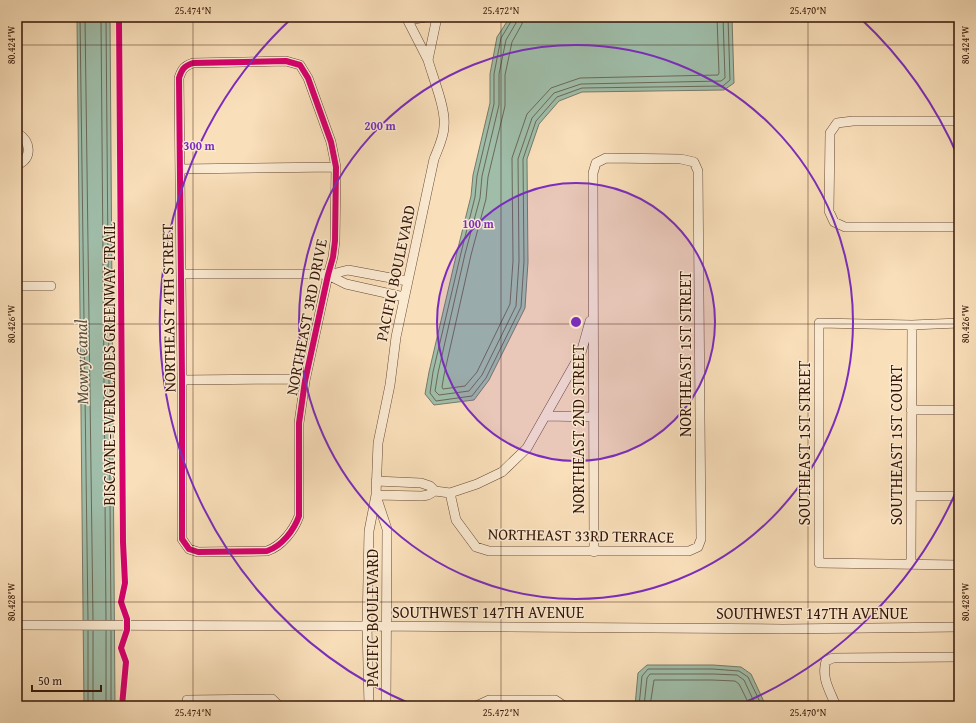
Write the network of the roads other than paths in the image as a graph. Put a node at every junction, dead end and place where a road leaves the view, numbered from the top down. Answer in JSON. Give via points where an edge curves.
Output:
{"nodes":[{"id":1,"x":426,"y":17,"type":"edge"},
{"id":2,"x":438,"y":17,"type":"edge"},
{"id":3,"x":407,"y":19,"type":"edge"},
{"id":4,"x":428,"y":60,"type":"junction"},
{"id":5,"x":300,"y":66,"type":"joint"},
{"id":6,"x":959,"y":121,"type":"edge"},
{"id":7,"x":17,"y":133,"type":"edge"},
{"id":8,"x":596,"y":163,"type":"joint"},
{"id":9,"x":17,"y":165,"type":"edge"},
{"id":10,"x":336,"y":167,"type":"junction"},
{"id":11,"x":180,"y":169,"type":"junction"},
{"id":12,"x":959,"y":227,"type":"edge"},
{"id":13,"x":181,"y":274,"type":"junction"},
{"id":14,"x":328,"y":275,"type":"junction"},
{"id":15,"x":407,"y":281,"type":"junction"},
{"id":16,"x":17,"y":286,"type":"edge"},
{"id":17,"x":51,"y":286,"type":"dead end"},
{"id":18,"x":404,"y":297,"type":"junction"},
{"id":19,"x":593,"y":310,"type":"junction"},
{"id":20,"x":959,"y":323,"type":"edge"},
{"id":21,"x":912,"y":325,"type":"junction"},
{"id":22,"x":182,"y":380,"type":"junction"},
{"id":23,"x":305,"y":381,"type":"junction"},
{"id":24,"x":911,"y":410,"type":"junction"},
{"id":25,"x":959,"y":410,"type":"edge"},
{"id":26,"x":546,"y":416,"type":"junction"},
{"id":27,"x":593,"y":417,"type":"junction"},
{"id":28,"x":376,"y":481,"type":"junction"},
{"id":29,"x":435,"y":491,"type":"junction"},
{"id":30,"x":450,"y":493,"type":"junction"},
{"id":31,"x":376,"y":495,"type":"junction"},
{"id":32,"x":911,"y":496,"type":"junction"},
{"id":33,"x":959,"y":496,"type":"edge"},
{"id":34,"x":387,"y":529,"type":"junction"},
{"id":35,"x":369,"y":531,"type":"junction"},
{"id":36,"x":698,"y":547,"type":"joint"},
{"id":37,"x":276,"y":548,"type":"joint"},
{"id":38,"x":594,"y":552,"type":"junction"},
{"id":39,"x":911,"y":565,"type":"junction"},
{"id":40,"x":959,"y":565,"type":"edge"},
{"id":41,"x":17,"y":625,"type":"edge"},
{"id":42,"x":368,"y":626,"type":"junction"},
{"id":43,"x":386,"y":626,"type":"junction"},
{"id":44,"x":959,"y":627,"type":"edge"},
{"id":45,"x":959,"y":657,"type":"edge"},
{"id":46,"x":187,"y":703,"type":"edge"},
{"id":47,"x":477,"y":705,"type":"edge"},
{"id":48,"x":279,"y":706,"type":"edge"},
{"id":49,"x":369,"y":706,"type":"edge"},
{"id":50,"x":386,"y":706,"type":"edge"},
{"id":51,"x":564,"y":706,"type":"edge"},
{"id":52,"x":836,"y":706,"type":"edge"}],
"edges":[{"from":1,"to":3,"type":"street"},
{"from":2,"to":4,"type":"street"},
{"from":3,"to":4,"type":"street","name":"PACIFIC BOULEVARD"},
{"from":4,"to":15,"type":"street","name":"PACIFIC BOULEVARD","via":[[443,113],[444,126],[434,159]]},
{"from":5,"to":10,"type":"street","name":"NORTHEAST 3RD DRIVE","via":[[308,78],[331,142]]},
{"from":5,"to":11,"type":"street","name":"NORTHEAST 4TH STREET","via":[[286,61],[193,63],[182,69],[179,78]]},
{"from":6,"to":12,"type":"street","via":[[837,123],[830,133],[829,210],[834,222],[845,227]]},
{"from":7,"to":9,"type":"street","via":[[25,140],[28,150],[24,161]]},
{"from":8,"to":19,"type":"street","name":"NORTHEAST 2ND STREET","via":[[593,173]]},
{"from":8,"to":36,"type":"street","name":"NORTHEAST 1ST STREET","via":[[606,158],[681,159],[694,162],[698,171],[701,539]]},
{"from":10,"to":11,"type":"street"},
{"from":10,"to":14,"type":"street","name":"NORTHEAST 3RD DRIVE","via":[[335,241]]},
{"from":11,"to":13,"type":"street","name":"NORTHEAST 4TH STREET"},
{"from":13,"to":14,"type":"street"},
{"from":13,"to":22,"type":"street","name":"NORTHEAST 4TH STREET"},
{"from":14,"to":15,"type":"street","via":[[348,270]]},
{"from":14,"to":18,"type":"street","via":[[346,284]]},
{"from":14,"to":23,"type":"street","name":"NORTHEAST 3RD DRIVE"},
{"from":15,"to":18,"type":"street","name":"PACIFIC BOULEVARD"},
{"from":16,"to":17,"type":"street"},
{"from":18,"to":28,"type":"street","name":"PACIFIC BOULEVARD","via":[[378,443]]},
{"from":19,"to":26,"type":"street","via":[[581,353]]},
{"from":19,"to":27,"type":"street","name":"NORTHEAST 2ND STREET"},
{"from":20,"to":21,"type":"street"},
{"from":21,"to":24,"type":"street","name":"SOUTHEAST 1ST COURT"},
{"from":21,"to":39,"type":"street","name":"SOUTHEAST 1ST STREET","via":[[819,323],[819,563]]},
{"from":22,"to":23,"type":"street"},
{"from":22,"to":37,"type":"street","name":"NORTHEAST 4TH STREET","via":[[182,539],[189,550],[198,552],[267,551]]},
{"from":23,"to":37,"type":"street","name":"NORTHEAST 3RD DRIVE","via":[[299,423],[299,516],[296,524]]},
{"from":24,"to":25,"type":"street"},
{"from":24,"to":32,"type":"street","name":"SOUTHEAST 1ST COURT"},
{"from":26,"to":27,"type":"street"},
{"from":26,"to":30,"type":"street","via":[[527,448],[502,472]]},
{"from":27,"to":38,"type":"street","name":"NORTHEAST 2ND STREET"},
{"from":28,"to":29,"type":"street","via":[[421,483]]},
{"from":28,"to":31,"type":"street","name":"PACIFIC BOULEVARD"},
{"from":29,"to":30,"type":"street"},
{"from":29,"to":31,"type":"street","via":[[422,496]]},
{"from":30,"to":38,"type":"street","name":"NORTHEAST 33RD TERRACE","via":[[456,520],[476,547],[489,551]]},
{"from":31,"to":34,"type":"street","name":"PACIFIC BOULEVARD"},
{"from":31,"to":35,"type":"street","name":"PACIFIC BOULEVARD"},
{"from":32,"to":33,"type":"street"},
{"from":32,"to":39,"type":"street","name":"SOUTHEAST 1ST COURT"},
{"from":34,"to":35,"type":"street","name":"PACIFIC BOULEVARD"},
{"from":34,"to":43,"type":"street","name":"PACIFIC BOULEVARD"},
{"from":35,"to":42,"type":"street","name":"PACIFIC BOULEVARD"},
{"from":36,"to":38,"type":"street","name":"NORTHEAST 33RD TERRACE","via":[[689,551]]},
{"from":39,"to":40,"type":"street"},
{"from":41,"to":42,"type":"street","name":"SOUTHWEST 147TH AVENUE"},
{"from":42,"to":43,"type":"street","name":"SOUTHWEST 147TH AVENUE"},
{"from":42,"to":49,"type":"street","name":"PACIFIC BOULEVARD"},
{"from":43,"to":44,"type":"street","name":"SOUTHWEST 147TH AVENUE","via":[[776,629]]},
{"from":43,"to":50,"type":"street","name":"PACIFIC BOULEVARD"},
{"from":45,"to":52,"type":"street","via":[[833,658],[826,661],[824,679]]},
{"from":46,"to":48,"type":"street","via":[[272,699]]},
{"from":47,"to":51,"type":"street","via":[[489,700],[555,700]]}]}
